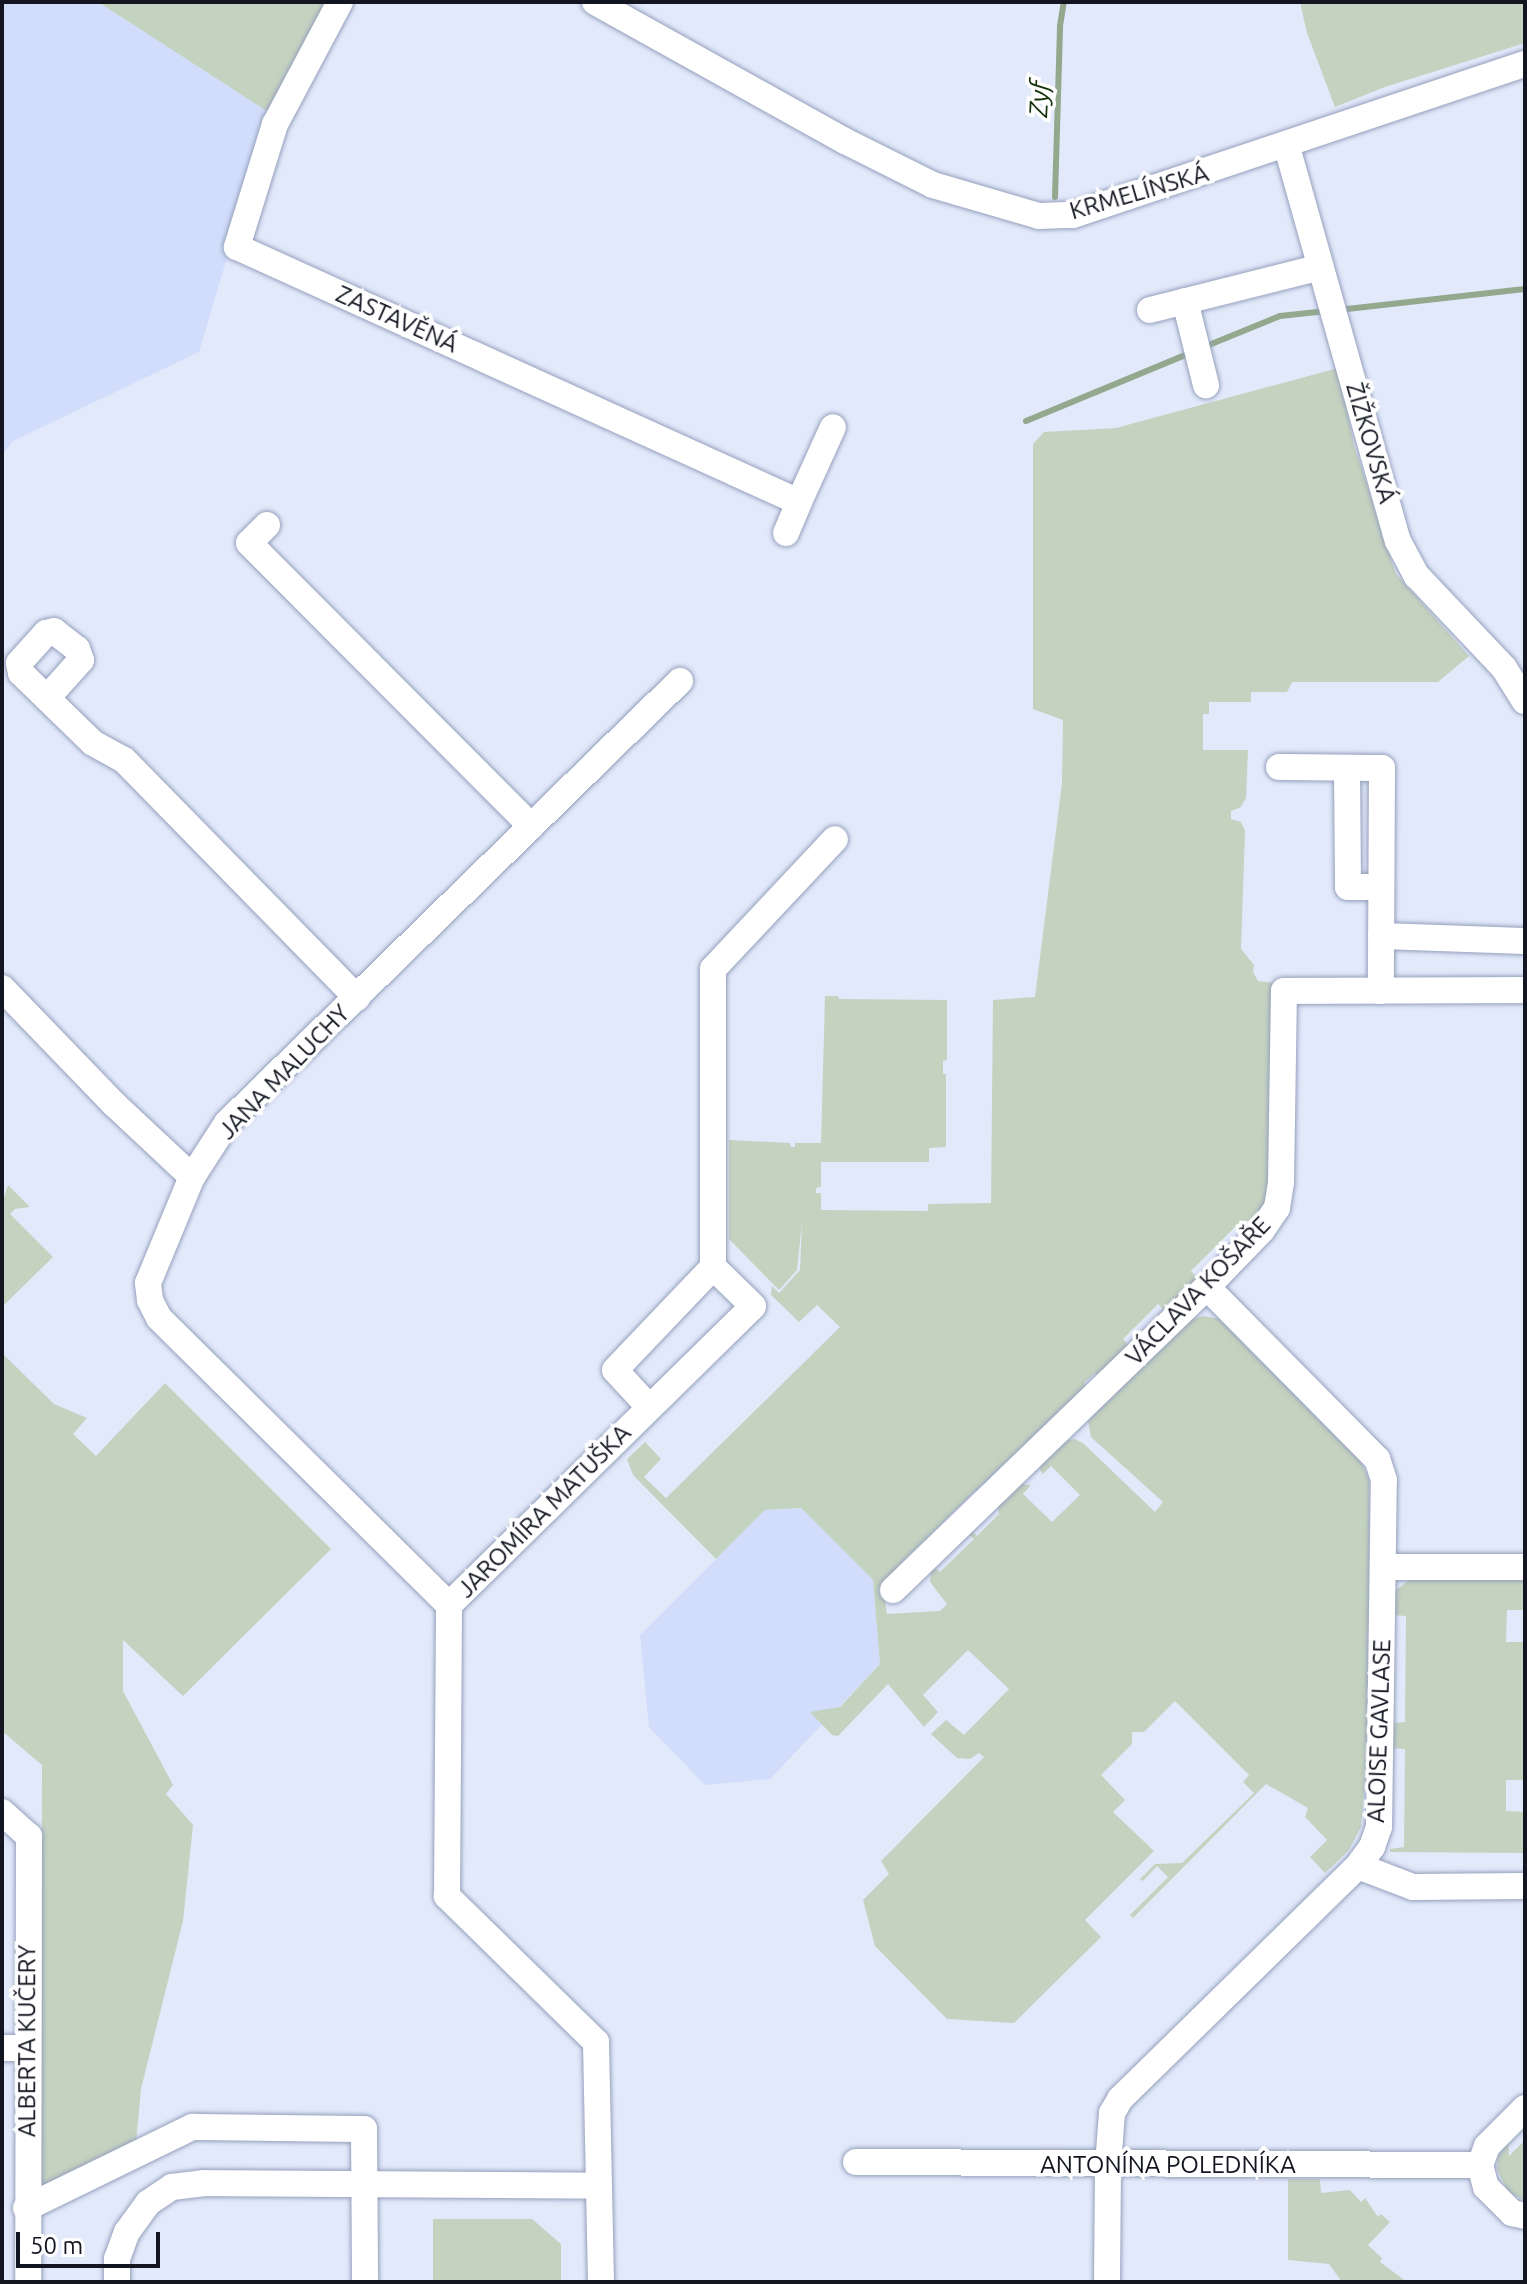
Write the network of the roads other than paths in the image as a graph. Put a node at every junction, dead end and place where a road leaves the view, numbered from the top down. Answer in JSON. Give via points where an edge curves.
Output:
{"nodes":[{"id":1,"x":340,"y":2,"type":"edge"},
{"id":2,"x":595,"y":2,"type":"edge"},
{"id":3,"x":1525,"y":64,"type":"edge"},
{"id":4,"x":1287,"y":147,"type":"junction"},
{"id":5,"x":1321,"y":267,"type":"junction"},
{"id":6,"x":1185,"y":301,"type":"junction"},
{"id":7,"x":1150,"y":310,"type":"dead end"},
{"id":8,"x":1206,"y":385,"type":"dead end"},
{"id":9,"x":833,"y":427,"type":"dead end"},
{"id":10,"x":799,"y":502,"type":"junction"},
{"id":11,"x":267,"y":525,"type":"dead end"},
{"id":12,"x":786,"y":533,"type":"dead end"},
{"id":13,"x":680,"y":681,"type":"dead end"},
{"id":14,"x":47,"y":698,"type":"dead end"},
{"id":15,"x":1525,"y":701,"type":"edge"},
{"id":16,"x":1279,"y":767,"type":"dead end"},
{"id":17,"x":531,"y":826,"type":"junction"},
{"id":18,"x":835,"y":839,"type":"dead end"},
{"id":19,"x":1381,"y":936,"type":"junction"},
{"id":20,"x":1525,"y":941,"type":"edge"},
{"id":21,"x":2,"y":988,"type":"edge"},
{"id":22,"x":1525,"y":990,"type":"edge"},
{"id":23,"x":1381,"y":991,"type":"junction"},
{"id":24,"x":357,"y":998,"type":"junction"},
{"id":25,"x":192,"y":1177,"type":"junction"},
{"id":26,"x":713,"y":1267,"type":"junction"},
{"id":27,"x":1207,"y":1287,"type":"junction"},
{"id":28,"x":649,"y":1407,"type":"junction"},
{"id":29,"x":1383,"y":1567,"type":"junction"},
{"id":30,"x":1525,"y":1567,"type":"edge"},
{"id":31,"x":893,"y":1590,"type":"dead end"},
{"id":32,"x":449,"y":1605,"type":"junction"},
{"id":33,"x":2,"y":1812,"type":"edge"},
{"id":34,"x":1358,"y":1866,"type":"junction"},
{"id":35,"x":1525,"y":1886,"type":"edge"},
{"id":36,"x":15,"y":2048,"type":"edge"},
{"id":37,"x":1525,"y":2108,"type":"edge"},
{"id":38,"x":856,"y":2162,"type":"dead end"},
{"id":39,"x":1108,"y":2165,"type":"junction"},
{"id":40,"x":1480,"y":2165,"type":"junction"},
{"id":41,"x":364,"y":2185,"type":"junction"},
{"id":42,"x":598,"y":2186,"type":"junction"},
{"id":43,"x":26,"y":2208,"type":"junction"},
{"id":44,"x":1525,"y":2216,"type":"edge"},
{"id":45,"x":28,"y":2282,"type":"edge"},
{"id":46,"x":117,"y":2282,"type":"edge"},
{"id":47,"x":365,"y":2282,"type":"edge"},
{"id":48,"x":601,"y":2282,"type":"edge"},
{"id":49,"x":1107,"y":2282,"type":"edge"}],
"edges":[{"from":1,"to":10,"type":"street","name":"ZASTAVĚNÁ","via":[[275,124],[237,247]]},
{"from":2,"to":4,"type":"street","name":"KRMELÍNSKÁ","via":[[933,185],[1039,216],[1073,215]]},
{"from":3,"to":4,"type":"street","name":"KRMELÍNSKÁ"},
{"from":4,"to":5,"type":"street","name":"ŽIŽKOVSKÁ"},
{"from":5,"to":6,"type":"street"},
{"from":5,"to":15,"type":"street","name":"ŽIŽKOVSKÁ","via":[[1398,541],[1417,576],[1504,668]]},
{"from":6,"to":7,"type":"street"},
{"from":6,"to":8,"type":"street"},
{"from":9,"to":10,"type":"street"},
{"from":10,"to":12,"type":"street"},
{"from":11,"to":17,"type":"street","via":[[249,543]]},
{"from":13,"to":17,"type":"street","name":"JANA MALUCHY"},
{"from":14,"to":24,"type":"street","via":[[93,743],[124,760]]},
{"from":16,"to":19,"type":"street","via":[[1382,768]]},
{"from":17,"to":24,"type":"street","name":"JANA MALUCHY"},
{"from":18,"to":26,"type":"street","via":[[713,969]]},
{"from":19,"to":20,"type":"street"},
{"from":19,"to":23,"type":"street"},
{"from":21,"to":25,"type":"street"},
{"from":22,"to":23,"type":"street","name":"VÁCLAVA KOŠAŘE"},
{"from":23,"to":27,"type":"street","name":"VÁCLAVA KOŠAŘE","via":[[1284,991],[1277,1208]]},
{"from":24,"to":25,"type":"street","name":"JANA MALUCHY","via":[[227,1123]]},
{"from":25,"to":32,"type":"street","name":"JANA MALUCHY","via":[[148,1283],[159,1318]]},
{"from":26,"to":28,"type":"street","via":[[615,1370]]},
{"from":26,"to":28,"type":"street","name":"JAROMÍRA MATUŠKA","via":[[753,1306]]},
{"from":27,"to":29,"type":"street","name":"ALOISE GAVLASE","via":[[1377,1459],[1384,1480]]},
{"from":27,"to":31,"type":"street","name":"VÁCLAVA KOŠAŘE"},
{"from":28,"to":32,"type":"street","name":"JAROMÍRA MATUŠKA"},
{"from":29,"to":30,"type":"street"},
{"from":29,"to":34,"type":"street","name":"ALOISE GAVLASE","via":[[1379,1827]]},
{"from":32,"to":42,"type":"street","name":"JAROMÍRA MATUŠKA","via":[[447,1896],[596,2042]]},
{"from":33,"to":36,"type":"street","name":"ALBERTA KUČERY","via":[[29,1836]]},
{"from":34,"to":35,"type":"street","via":[[1413,1887]]},
{"from":34,"to":39,"type":"street","name":"ALOISE GAVLASE","via":[[1120,2099],[1112,2113]]},
{"from":36,"to":43,"type":"street","name":"ALBERTA KUČERY"},
{"from":37,"to":40,"type":"street","via":[[1487,2146]]},
{"from":38,"to":39,"type":"street","name":"ANTONÍNA POLEDNÍKA"},
{"from":39,"to":40,"type":"street","name":"ANTONÍNA POLEDNÍKA"},
{"from":39,"to":49,"type":"street","name":"ALOISE GAVLASE"},
{"from":40,"to":44,"type":"street","via":[[1486,2187],[1512,2213]]},
{"from":41,"to":42,"type":"street"},
{"from":41,"to":43,"type":"street","via":[[364,2129],[192,2127]]},
{"from":41,"to":46,"type":"street","via":[[172,2187],[148,2203],[127,2232],[117,2259]]},
{"from":41,"to":47,"type":"street"},
{"from":42,"to":48,"type":"street","name":"JAROMÍRA MATUŠKA"},
{"from":43,"to":45,"type":"street","name":"ALBERTA KUČERY"}]}
